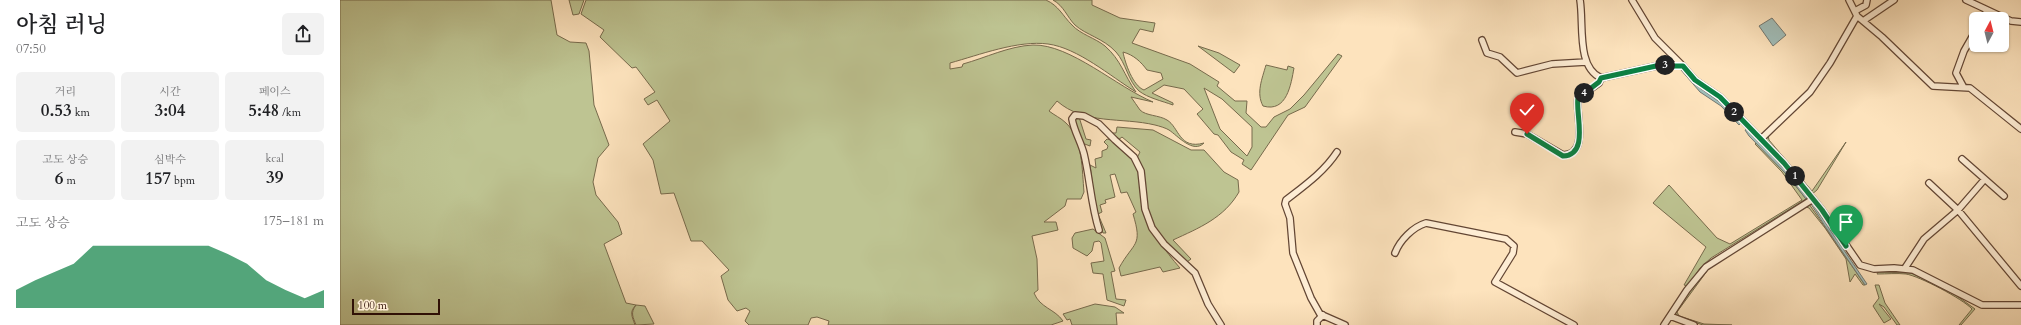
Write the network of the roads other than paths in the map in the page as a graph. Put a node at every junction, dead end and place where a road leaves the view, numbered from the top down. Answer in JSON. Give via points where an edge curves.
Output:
{"nodes":[{"id":1,"x":1580,"y":0,"type":"edge"},
{"id":2,"x":1632,"y":0,"type":"edge"},
{"id":3,"x":1849,"y":0,"type":"edge"},
{"id":4,"x":1867,"y":0,"type":"edge"},
{"id":5,"x":1894,"y":0,"type":"edge"},
{"id":6,"x":1966,"y":0,"type":"edge"},
{"id":7,"x":1987,"y":11,"type":"joint"},
{"id":8,"x":1856,"y":14,"type":"junction"},
{"id":9,"x":1863,"y":21,"type":"junction"},
{"id":10,"x":2021,"y":22,"type":"edge"},
{"id":11,"x":1482,"y":40,"type":"dead end"},
{"id":12,"x":1969,"y":43,"type":"edge"},
{"id":13,"x":1586,"y":62,"type":"junction"},
{"id":14,"x":1683,"y":66,"type":"junction"},
{"id":15,"x":1601,"y":78,"type":"junction"},
{"id":16,"x":1963,"y":86,"type":"junction"},
{"id":17,"x":2021,"y":129,"type":"edge"},
{"id":18,"x":1515,"y":132,"type":"dead end"},
{"id":19,"x":1761,"y":139,"type":"junction"},
{"id":20,"x":1336,"y":152,"type":"dead end"},
{"id":21,"x":1962,"y":159,"type":"dead end"},
{"id":22,"x":1984,"y":180,"type":"junction"},
{"id":23,"x":1929,"y":183,"type":"dead end"},
{"id":24,"x":2004,"y":196,"type":"dead end"},
{"id":25,"x":1813,"y":199,"type":"junction"},
{"id":26,"x":1958,"y":210,"type":"junction"},
{"id":27,"x":1099,"y":230,"type":"dead end"},
{"id":28,"x":1395,"y":253,"type":"dead end"},
{"id":29,"x":1905,"y":268,"type":"junction"},
{"id":30,"x":2021,"y":286,"type":"edge"},
{"id":31,"x":2021,"y":305,"type":"edge"},
{"id":32,"x":1323,"y":315,"type":"junction"},
{"id":33,"x":1670,"y":316,"type":"junction"},
{"id":34,"x":1221,"y":325,"type":"edge"},
{"id":35,"x":1317,"y":325,"type":"edge"},
{"id":36,"x":1345,"y":325,"type":"edge"},
{"id":37,"x":1574,"y":325,"type":"edge"},
{"id":38,"x":1664,"y":325,"type":"edge"},
{"id":39,"x":1694,"y":325,"type":"edge"}],
"edges":[{"from":1,"to":13,"type":"street","via":[[1583,54]]},
{"from":2,"to":14,"type":"street","via":[[1655,38]]},
{"from":3,"to":8,"type":"street"},
{"from":4,"to":8,"type":"street","via":[[1866,5]]},
{"from":5,"to":9,"type":"street"},
{"from":6,"to":7,"type":"street"},
{"from":7,"to":10,"type":"street","via":[[2011,21]]},
{"from":8,"to":9,"type":"street"},
{"from":8,"to":19,"type":"street","via":[[1830,64],[1810,92]]},
{"from":9,"to":16,"type":"street","via":[[1933,86]]},
{"from":11,"to":13,"type":"street","via":[[1487,53],[1500,57],[1517,73],[1552,64]]},
{"from":12,"to":16,"type":"street","via":[[1956,74]]},
{"from":13,"to":15,"type":"street","via":[[1597,77]]},
{"from":14,"to":15,"type":"street","via":[[1656,66]]},
{"from":14,"to":19,"type":"street","via":[[1695,80],[1720,97]]},
{"from":15,"to":18,"type":"street","via":[[1578,98],[1580,139],[1571,153],[1563,156],[1527,134]]},
{"from":16,"to":17,"type":"street","via":[[1970,88]]},
{"from":19,"to":25,"type":"street"},
{"from":20,"to":32,"type":"street","via":[[1332,160],[1286,200],[1285,204],[1290,218],[1292,246],[1298,268],[1314,304]]},
{"from":21,"to":22,"type":"street"},
{"from":22,"to":24,"type":"street"},
{"from":22,"to":26,"type":"street"},
{"from":23,"to":26,"type":"street"},
{"from":25,"to":29,"type":"street","via":[[1860,265],[1874,269]]},
{"from":25,"to":33,"type":"street","via":[[1709,264]]},
{"from":26,"to":29,"type":"street","via":[[1924,239]]},
{"from":26,"to":30,"type":"street"},
{"from":27,"to":34,"type":"street","via":[[1094,215],[1084,152],[1073,127],[1072,119],[1076,115],[1099,124],[1134,156],[1141,171],[1145,209],[1152,228],[1164,244],[1194,273]]},
{"from":28,"to":37,"type":"street","via":[[1402,240],[1426,223],[1506,239],[1514,246],[1513,253],[1495,282]]},
{"from":29,"to":31,"type":"street","via":[[1938,281],[1982,305]]},
{"from":32,"to":35,"type":"street","via":[[1317,321]]},
{"from":32,"to":36,"type":"street"},
{"from":33,"to":38,"type":"street"},
{"from":33,"to":39,"type":"street"}]}
